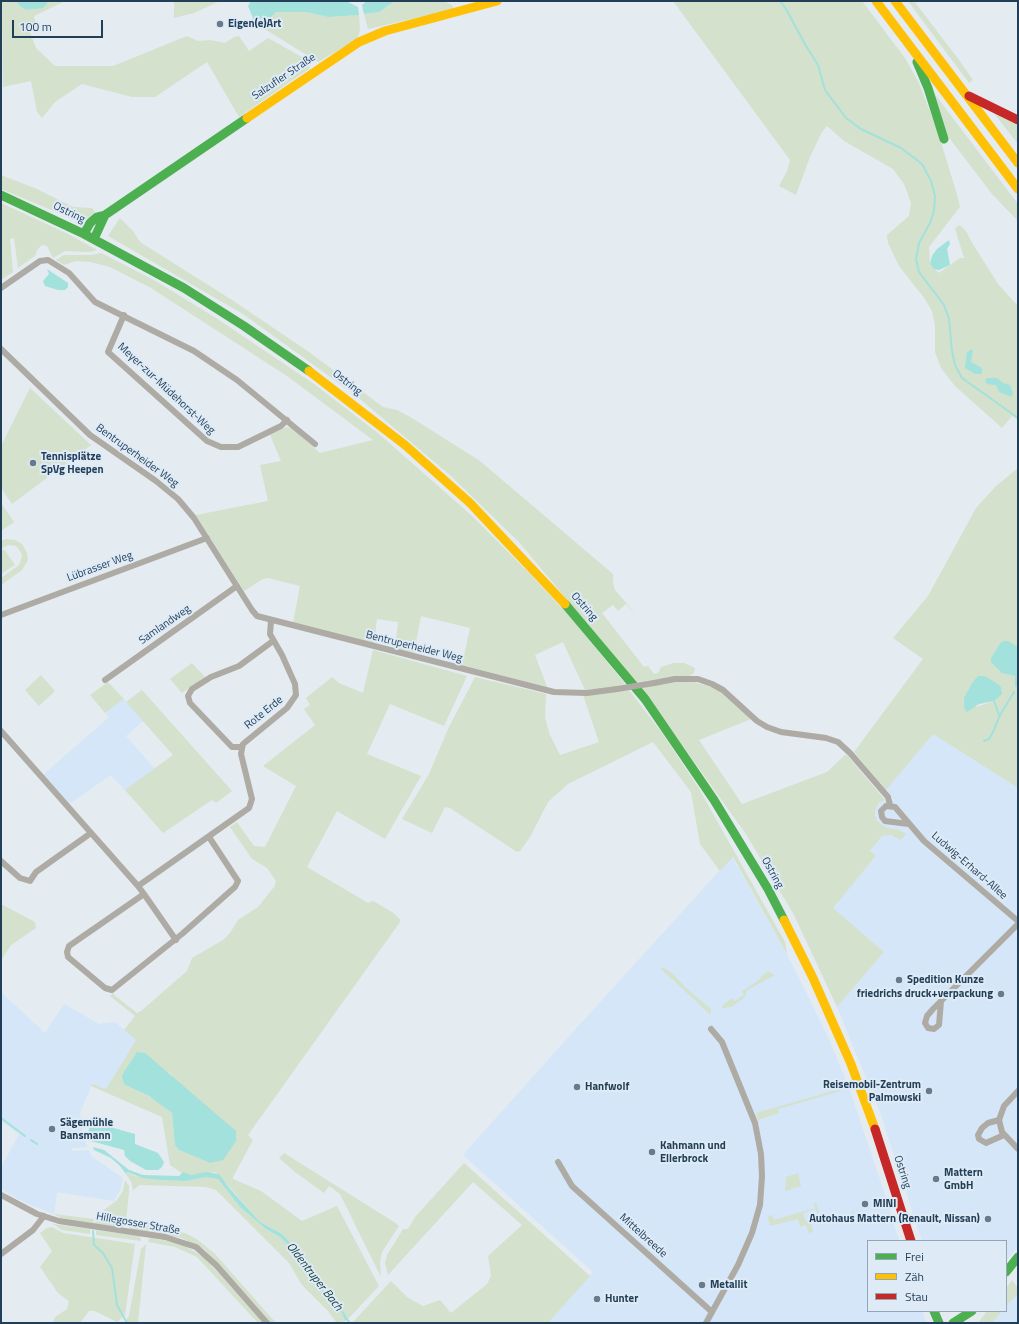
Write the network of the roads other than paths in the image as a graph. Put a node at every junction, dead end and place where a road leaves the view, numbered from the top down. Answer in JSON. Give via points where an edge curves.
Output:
{"nodes":[{"id":1,"x":497,"y":1,"type":"edge"},
{"id":2,"x":876,"y":1,"type":"edge"},
{"id":3,"x":895,"y":1,"type":"edge"},
{"id":4,"x":907,"y":42,"type":"junction"},
{"id":5,"x":966,"y":95,"type":"junction"},
{"id":6,"x":1018,"y":120,"type":"edge"},
{"id":7,"x":944,"y":139,"type":"dead end"},
{"id":8,"x":1018,"y":163,"type":"edge"},
{"id":9,"x":1018,"y":189,"type":"edge"},
{"id":10,"x":1,"y":195,"type":"edge"},
{"id":11,"x":105,"y":215,"type":"junction"},
{"id":12,"x":84,"y":234,"type":"junction"},
{"id":13,"x":94,"y":239,"type":"junction"},
{"id":14,"x":43,"y":252,"type":"dead end"},
{"id":15,"x":44,"y":260,"type":"junction"},
{"id":16,"x":1,"y":288,"type":"edge"},
{"id":17,"x":124,"y":315,"type":"junction"},
{"id":18,"x":1,"y":349,"type":"edge"},
{"id":19,"x":287,"y":420,"type":"junction"},
{"id":20,"x":315,"y":444,"type":"dead end"},
{"id":21,"x":207,"y":538,"type":"junction"},
{"id":22,"x":237,"y":586,"type":"junction"},
{"id":23,"x":1,"y":615,"type":"edge"},
{"id":24,"x":271,"y":621,"type":"junction"},
{"id":25,"x":273,"y":641,"type":"junction"},
{"id":26,"x":105,"y":680,"type":"dead end"},
{"id":27,"x":1,"y":731,"type":"edge"},
{"id":28,"x":241,"y":747,"type":"junction"},
{"id":29,"x":890,"y":805,"type":"junction"},
{"id":30,"x":909,"y":824,"type":"junction"},
{"id":31,"x":91,"y":833,"type":"junction"},
{"id":32,"x":209,"y":837,"type":"junction"},
{"id":33,"x":1,"y":861,"type":"edge"},
{"id":34,"x":138,"y":886,"type":"junction"},
{"id":35,"x":144,"y":894,"type":"junction"},
{"id":36,"x":1018,"y":922,"type":"edge"},
{"id":37,"x":176,"y":940,"type":"junction"},
{"id":38,"x":941,"y":1001,"type":"dead end"},
{"id":39,"x":711,"y":1029,"type":"dead end"},
{"id":40,"x":1018,"y":1091,"type":"edge"},
{"id":41,"x":999,"y":1120,"type":"junction"},
{"id":42,"x":1004,"y":1134,"type":"junction"},
{"id":43,"x":1018,"y":1149,"type":"edge"},
{"id":44,"x":558,"y":1162,"type":"dead end"},
{"id":45,"x":1,"y":1195,"type":"edge"},
{"id":46,"x":44,"y":1216,"type":"junction"},
{"id":47,"x":911,"y":1240,"type":"edge"},
{"id":48,"x":1,"y":1254,"type":"edge"},
{"id":49,"x":1018,"y":1257,"type":"edge"},
{"id":50,"x":1007,"y":1271,"type":"edge"},
{"id":51,"x":712,"y":1312,"type":"junction"},
{"id":52,"x":934,"y":1312,"type":"edge"},
{"id":53,"x":970,"y":1312,"type":"edge"},
{"id":54,"x":972,"y":1312,"type":"edge"},
{"id":55,"x":267,"y":1323,"type":"edge"},
{"id":56,"x":706,"y":1323,"type":"edge"},
{"id":57,"x":939,"y":1323,"type":"edge"},
{"id":58,"x":953,"y":1323,"type":"edge"},
{"id":59,"x":966,"y":1323,"type":"edge"}],
"edges":[{"from":1,"to":11,"type":"main road","name":"Salzufler Straße","via":[[385,31],[359,42]]},
{"from":2,"to":4,"type":"main road"},
{"from":3,"to":5,"type":"main road"},
{"from":4,"to":7,"type":"main road","via":[[928,88]]},
{"from":4,"to":9,"type":"main road"},
{"from":5,"to":6,"type":"main road"},
{"from":5,"to":8,"type":"main road"},
{"from":10,"to":12,"type":"main road","name":"Ostring"},
{"from":11,"to":12,"type":"main road","name":"Salzufler Straße","via":[[90,223]]},
{"from":11,"to":13,"type":"main road"},
{"from":12,"to":13,"type":"main road","name":"Ostring"},
{"from":13,"to":47,"type":"main road","name":"Ostring","via":[[184,288],[225,314],[315,374],[405,445],[470,503],[554,590],[614,660],[649,705],[714,800],[749,856],[795,941],[851,1064],[881,1145]]},
{"from":14,"to":15,"type":"street"},
{"from":15,"to":16,"type":"street"},
{"from":15,"to":17,"type":"street","via":[[69,273],[95,302]]},
{"from":17,"to":19,"type":"street","via":[[206,358],[254,392]]},
{"from":17,"to":19,"type":"street","name":"Meyer-zur-Müdehorst-Weg","via":[[108,352],[211,444],[224,448],[238,447],[281,426]]},
{"from":18,"to":21,"type":"street","name":"Bentruperheider Weg","via":[[90,434],[174,496]]},
{"from":19,"to":20,"type":"street"},
{"from":21,"to":22,"type":"street","name":"Bentruperheider Weg"},
{"from":21,"to":23,"type":"street","name":"Lübrasser Weg"},
{"from":22,"to":24,"type":"street","name":"Bentruperheider Weg","via":[[254,614]]},
{"from":22,"to":26,"type":"street","name":"Samlandweg"},
{"from":24,"to":25,"type":"street","name":"Rote Erde","via":[[269,631]]},
{"from":24,"to":29,"type":"street","name":"Bentruperheider Weg","bridge":true,"via":[[554,692],[587,693],[683,679],[712,684],[723,690],[757,721],[774,730],[838,742],[888,797]]},
{"from":25,"to":28,"type":"street","name":"Rote Erde","via":[[295,684],[296,695],[287,708],[246,740]]},
{"from":25,"to":28,"type":"street","via":[[239,666],[210,677],[192,689],[188,696],[190,703],[232,747]]},
{"from":27,"to":31,"type":"street"},
{"from":28,"to":32,"type":"street","via":[[252,804],[246,812]]},
{"from":29,"to":30,"type":"street","name":"Ludwig-Erhard-Allee","via":[[895,807]]},
{"from":29,"to":30,"type":"street","via":[[881,811],[883,819]]},
{"from":30,"to":36,"type":"street","name":"Ludwig-Erhard-Allee","via":[[928,844]]},
{"from":31,"to":33,"type":"street","via":[[36,872],[30,881],[20,878]]},
{"from":31,"to":34,"type":"street"},
{"from":32,"to":34,"type":"street"},
{"from":32,"to":37,"type":"street","via":[[238,882]]},
{"from":34,"to":35,"type":"street"},
{"from":35,"to":37,"type":"street"},
{"from":35,"to":37,"type":"street","via":[[69,946],[68,957],[105,988],[112,990]]},
{"from":36,"to":38,"type":"street"},
{"from":39,"to":51,"type":"street","via":[[722,1042],[755,1123],[762,1176],[760,1205],[752,1233]]},
{"from":40,"to":41,"type":"street","via":[[1004,1106]]},
{"from":41,"to":42,"type":"street"},
{"from":41,"to":42,"type":"street","via":[[988,1123],[979,1131],[978,1139],[986,1143]]},
{"from":42,"to":43,"type":"street"},
{"from":44,"to":51,"type":"street","name":"Mittelbreede","via":[[572,1186]]},
{"from":45,"to":46,"type":"street","name":"Hillegosser Straße"},
{"from":46,"to":48,"type":"street","via":[[33,1230]]},
{"from":46,"to":55,"type":"street","name":"Hillegosser Straße","via":[[67,1223],[165,1237],[196,1247],[216,1265]]},
{"from":49,"to":50,"type":"main road"},
{"from":51,"to":56,"type":"street"},
{"from":52,"to":57,"type":"main road"},
{"from":53,"to":58,"type":"main road"},
{"from":54,"to":59,"type":"main road"}]}
